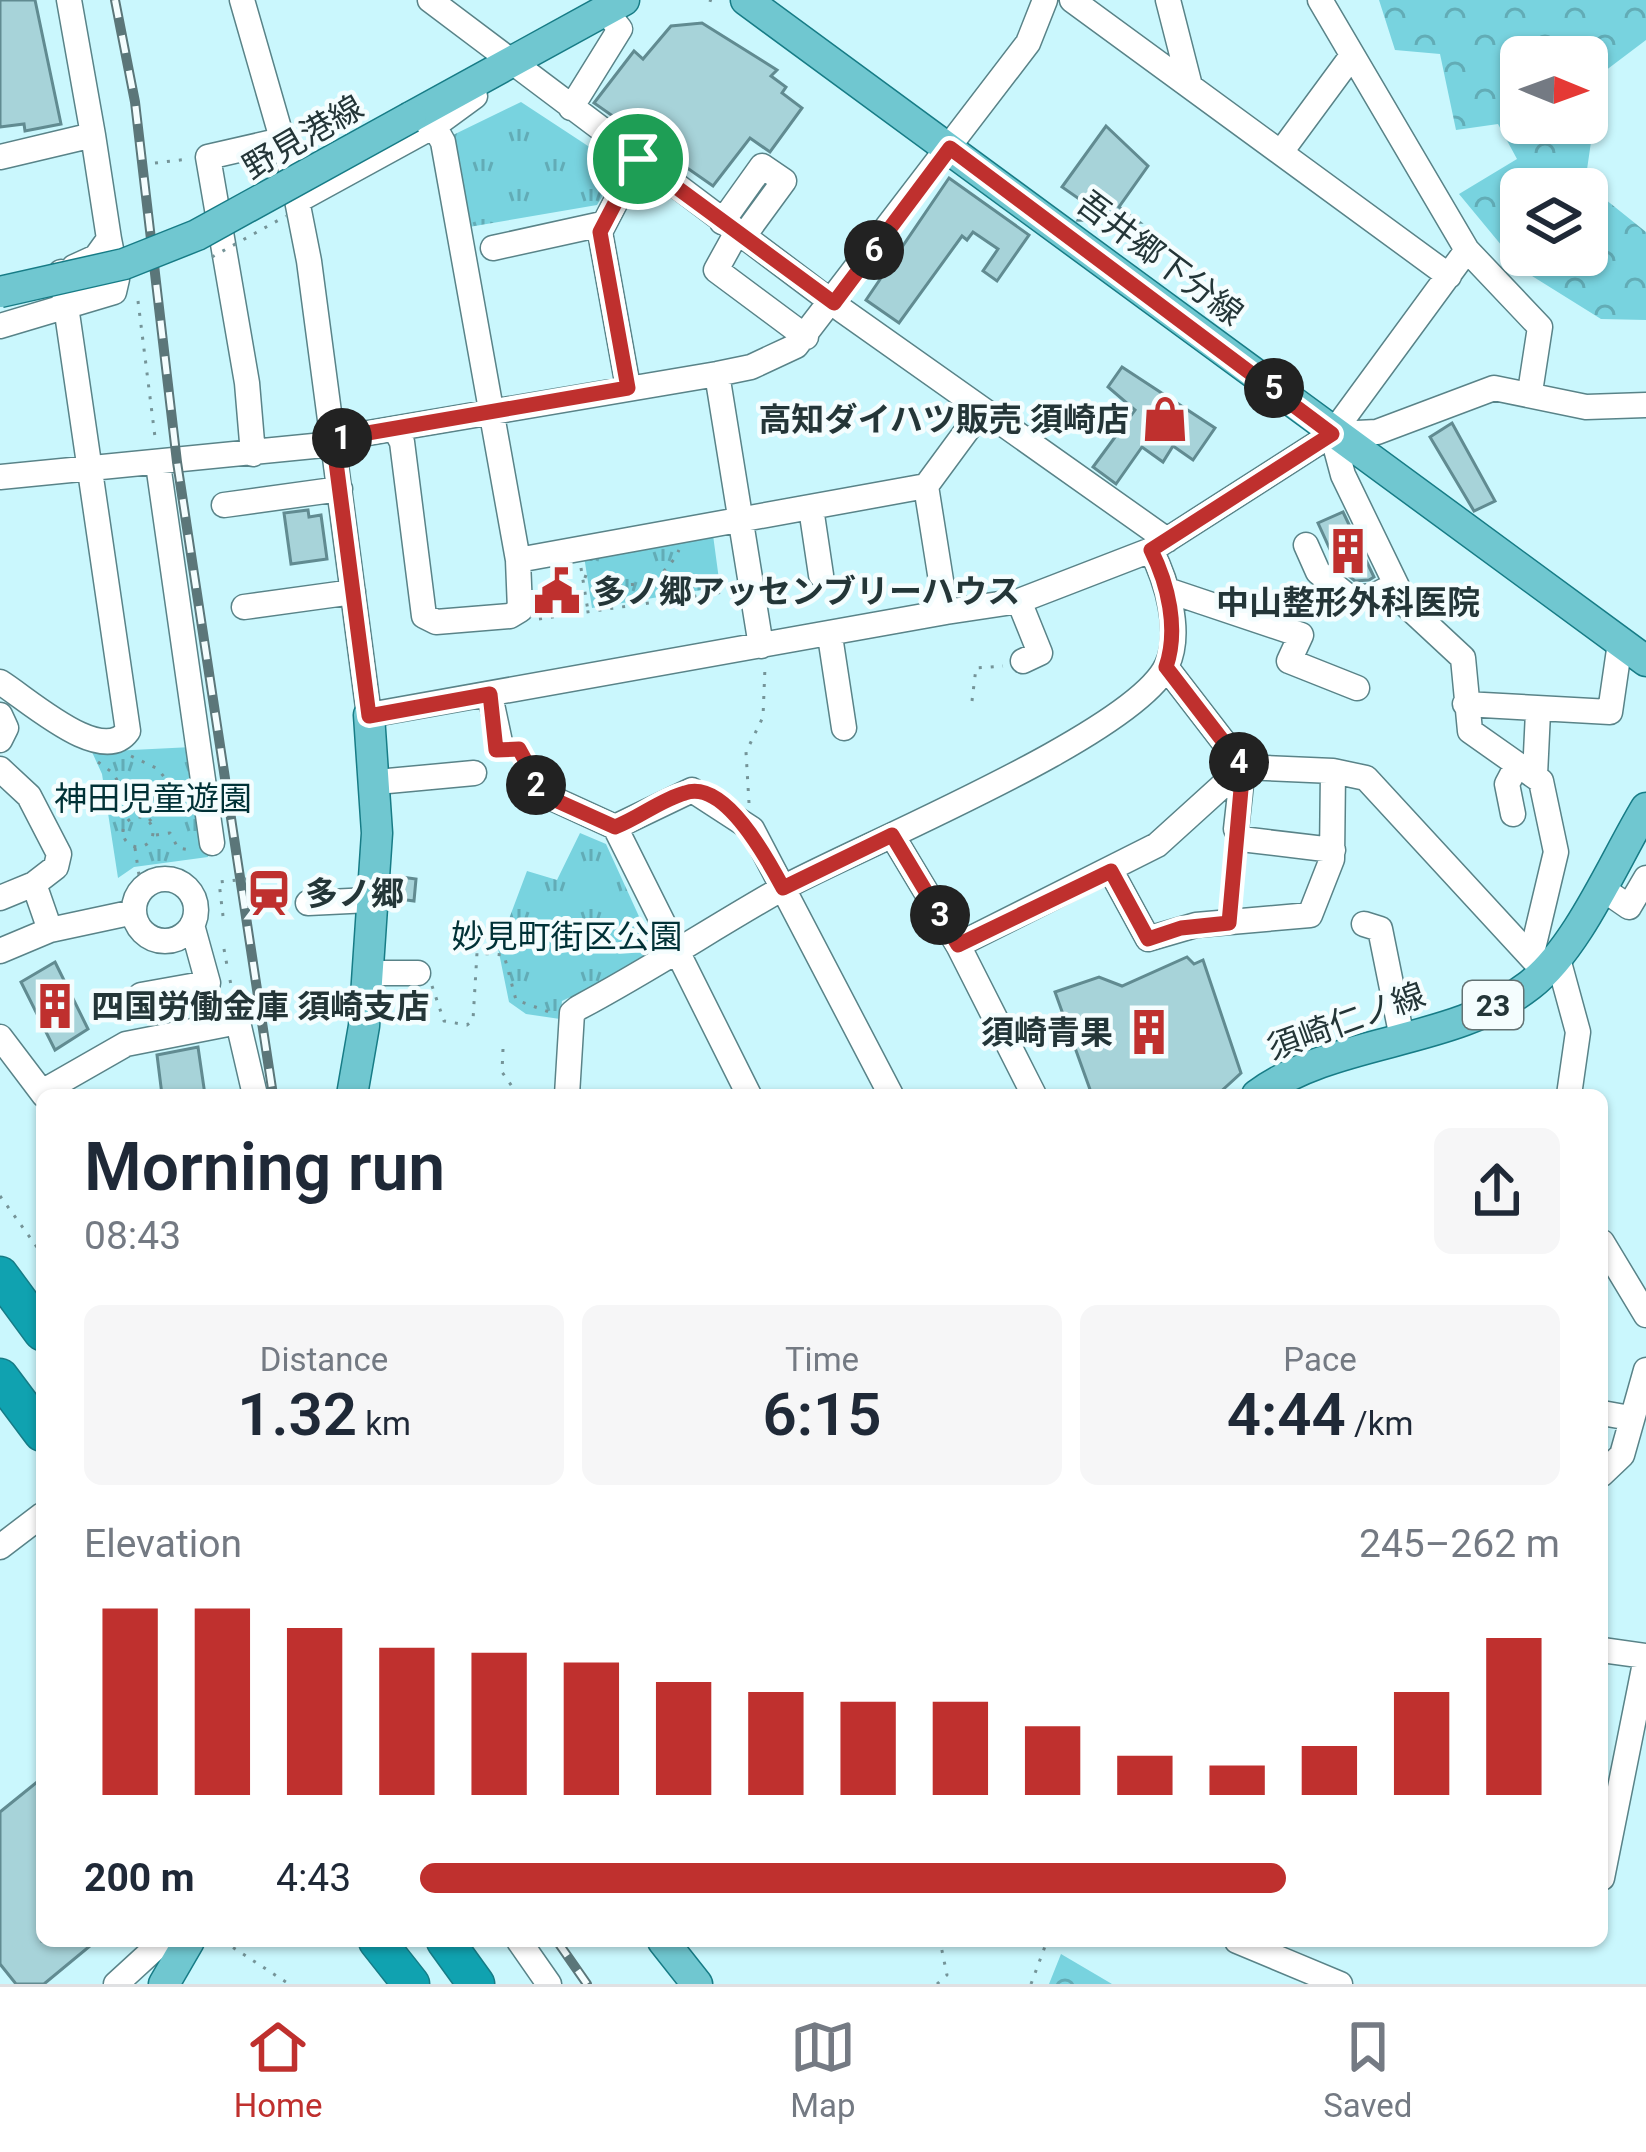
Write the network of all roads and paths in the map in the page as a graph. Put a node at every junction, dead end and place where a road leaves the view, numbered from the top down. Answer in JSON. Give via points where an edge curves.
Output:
{"nodes":[{"id":1,"x":69,"y":0,"type":"edge"},
{"id":2,"x":242,"y":0,"type":"edge"},
{"id":3,"x":430,"y":0,"type":"edge"},
{"id":4,"x":1045,"y":0,"type":"edge"},
{"id":5,"x":1072,"y":0,"type":"edge"},
{"id":6,"x":1168,"y":0,"type":"edge"},
{"id":7,"x":1320,"y":0,"type":"edge"},
{"id":8,"x":734,"y":1,"type":"edge"},
{"id":9,"x":614,"y":5,"type":"edge"},
{"id":10,"x":1352,"y":57,"type":"junction"},
{"id":11,"x":511,"y":62,"type":"junction"},
{"id":12,"x":1190,"y":86,"type":"junction"},
{"id":13,"x":571,"y":108,"type":"junction"},
{"id":14,"x":423,"y":121,"type":"junction"},
{"id":15,"x":93,"y":135,"type":"junction"},
{"id":16,"x":282,"y":140,"type":"junction"},
{"id":17,"x":950,"y":148,"type":"junction"},
{"id":18,"x":1281,"y":152,"type":"junction"},
{"id":19,"x":0,"y":157,"type":"edge"},
{"id":20,"x":208,"y":157,"type":"junction"},
{"id":21,"x":638,"y":159,"type":"junction"},
{"id":22,"x":155,"y":163,"type":"dead end"},
{"id":23,"x":291,"y":170,"type":"junction"},
{"id":24,"x":292,"y":208,"type":"junction"},
{"id":25,"x":218,"y":212,"type":"junction"},
{"id":26,"x":602,"y":224,"type":"junction"},
{"id":27,"x":734,"y":230,"type":"junction"},
{"id":28,"x":167,"y":234,"type":"dead end"},
{"id":29,"x":109,"y":239,"type":"junction"},
{"id":30,"x":493,"y":248,"type":"dead end"},
{"id":31,"x":1467,"y":250,"type":"junction"},
{"id":32,"x":212,"y":257,"type":"dead end"},
{"id":33,"x":61,"y":272,"type":"junction"},
{"id":34,"x":1449,"y":276,"type":"junction"},
{"id":35,"x":0,"y":283,"type":"edge"},
{"id":36,"x":0,"y":292,"type":"edge"},
{"id":37,"x":138,"y":301,"type":"dead end"},
{"id":38,"x":834,"y":303,"type":"junction"},
{"id":39,"x":67,"y":310,"type":"junction"},
{"id":40,"x":0,"y":326,"type":"edge"},
{"id":41,"x":806,"y":337,"type":"junction"},
{"id":42,"x":717,"y":374,"type":"junction"},
{"id":43,"x":628,"y":388,"type":"junction"},
{"id":44,"x":1530,"y":392,"type":"junction"},
{"id":45,"x":1646,"y":405,"type":"edge"},
{"id":46,"x":982,"y":410,"type":"junction"},
{"id":47,"x":488,"y":412,"type":"junction"},
{"id":48,"x":395,"y":429,"type":"junction"},
{"id":49,"x":1332,"y":434,"type":"junction"},
{"id":50,"x":334,"y":442,"type":"junction"},
{"id":51,"x":253,"y":454,"type":"junction"},
{"id":52,"x":158,"y":458,"type":"junction"},
{"id":53,"x":89,"y":470,"type":"junction"},
{"id":54,"x":0,"y":477,"type":"edge"},
{"id":55,"x":926,"y":486,"type":"junction"},
{"id":56,"x":340,"y":489,"type":"junction"},
{"id":57,"x":224,"y":505,"type":"dead end"},
{"id":58,"x":811,"y":508,"type":"junction"},
{"id":59,"x":737,"y":519,"type":"junction"},
{"id":60,"x":682,"y":531,"type":"junction"},
{"id":61,"x":1159,"y":545,"type":"junction"},
{"id":62,"x":1306,"y":545,"type":"dead end"},
{"id":63,"x":579,"y":558,"type":"dead end"},
{"id":64,"x":518,"y":560,"type":"junction"},
{"id":65,"x":821,"y":575,"type":"dead end"},
{"id":66,"x":584,"y":576,"type":"junction"},
{"id":67,"x":1395,"y":585,"type":"junction"},
{"id":68,"x":751,"y":588,"type":"junction"},
{"id":69,"x":1167,"y":590,"type":"junction"},
{"id":70,"x":353,"y":592,"type":"junction"},
{"id":71,"x":1018,"y":601,"type":"junction"},
{"id":72,"x":244,"y":607,"type":"dead end"},
{"id":73,"x":946,"y":612,"type":"junction"},
{"id":74,"x":588,"y":613,"type":"junction"},
{"id":75,"x":510,"y":616,"type":"junction"},
{"id":76,"x":830,"y":636,"type":"junction"},
{"id":77,"x":1620,"y":644,"type":"junction"},
{"id":78,"x":760,"y":646,"type":"junction"},
{"id":79,"x":1646,"y":661,"type":"edge"},
{"id":80,"x":1022,"y":662,"type":"joint"},
{"id":81,"x":1166,"y":667,"type":"junction"},
{"id":82,"x":0,"y":682,"type":"edge"},
{"id":83,"x":1357,"y":688,"type":"dead end"},
{"id":84,"x":490,"y":694,"type":"junction"},
{"id":85,"x":972,"y":701,"type":"dead end"},
{"id":86,"x":1465,"y":704,"type":"junction"},
{"id":87,"x":1538,"y":712,"type":"junction"},
{"id":88,"x":0,"y":715,"type":"edge"},
{"id":89,"x":369,"y":716,"type":"junction"},
{"id":90,"x":844,"y":728,"type":"dead end"},
{"id":91,"x":0,"y":740,"type":"edge"},
{"id":92,"x":500,"y":742,"type":"joint"},
{"id":93,"x":129,"y":748,"type":"dead end"},
{"id":94,"x":93,"y":759,"type":"dead end"},
{"id":95,"x":1243,"y":767,"type":"junction"},
{"id":96,"x":0,"y":769,"type":"edge"},
{"id":97,"x":1334,"y":771,"type":"junction"},
{"id":98,"x":1526,"y":771,"type":"junction"},
{"id":99,"x":474,"y":773,"type":"dead end"},
{"id":100,"x":376,"y":782,"type":"junction"},
{"id":101,"x":191,"y":786,"type":"dead end"},
{"id":102,"x":178,"y":796,"type":"junction"},
{"id":103,"x":556,"y":800,"type":"joint"},
{"id":104,"x":1514,"y":814,"type":"dead end"},
{"id":105,"x":137,"y":817,"type":"junction"},
{"id":106,"x":1643,"y":820,"type":"edge"},
{"id":107,"x":148,"y":821,"type":"junction"},
{"id":108,"x":615,"y":827,"type":"junction"},
{"id":109,"x":752,"y":829,"type":"junction"},
{"id":110,"x":1236,"y":830,"type":"junction"},
{"id":111,"x":153,"y":835,"type":"junction"},
{"id":112,"x":892,"y":835,"type":"junction"},
{"id":113,"x":135,"y":847,"type":"junction"},
{"id":114,"x":210,"y":848,"type":"joint"},
{"id":115,"x":1333,"y":850,"type":"junction"},
{"id":116,"x":1111,"y":871,"type":"junction"},
{"id":117,"x":139,"y":875,"type":"dead end"},
{"id":118,"x":1646,"y":878,"type":"edge"},
{"id":119,"x":289,"y":880,"type":"dead end"},
{"id":120,"x":34,"y":884,"type":"junction"},
{"id":121,"x":1600,"y":887,"type":"junction"},
{"id":122,"x":783,"y":888,"type":"junction"},
{"id":123,"x":0,"y":898,"type":"edge"},
{"id":124,"x":370,"y":900,"type":"junction"},
{"id":125,"x":308,"y":903,"type":"dead end"},
{"id":126,"x":134,"y":912,"type":"junction"},
{"id":127,"x":224,"y":916,"type":"dead end"},
{"id":128,"x":1229,"y":923,"type":"junction"},
{"id":129,"x":1364,"y":924,"type":"dead end"},
{"id":130,"x":192,"y":925,"type":"junction"},
{"id":131,"x":50,"y":930,"type":"junction"},
{"id":132,"x":958,"y":945,"type":"junction"},
{"id":133,"x":224,"y":949,"type":"dead end"},
{"id":134,"x":0,"y":951,"type":"edge"},
{"id":135,"x":675,"y":956,"type":"junction"},
{"id":136,"x":1544,"y":961,"type":"junction"},
{"id":137,"x":418,"y":973,"type":"joint"},
{"id":138,"x":366,"y":974,"type":"junction"},
{"id":139,"x":141,"y":995,"type":"dead end"},
{"id":140,"x":572,"y":1013,"type":"junction"},
{"id":141,"x":238,"y":1022,"type":"junction"},
{"id":142,"x":0,"y":1036,"type":"edge"},
{"id":143,"x":1402,"y":1038,"type":"junction"},
{"id":144,"x":502,"y":1049,"type":"dead end"},
{"id":145,"x":39,"y":1089,"type":"edge"},
{"id":146,"x":51,"y":1089,"type":"edge"},
{"id":147,"x":253,"y":1089,"type":"edge"},
{"id":148,"x":353,"y":1089,"type":"edge"},
{"id":149,"x":514,"y":1089,"type":"edge"},
{"id":150,"x":567,"y":1089,"type":"edge"},
{"id":151,"x":746,"y":1089,"type":"edge"},
{"id":152,"x":888,"y":1089,"type":"edge"},
{"id":153,"x":1031,"y":1089,"type":"edge"},
{"id":154,"x":1266,"y":1089,"type":"edge"},
{"id":155,"x":1570,"y":1089,"type":"edge"},
{"id":156,"x":0,"y":1196,"type":"edge"},
{"id":157,"x":36,"y":1246,"type":"edge"},
{"id":158,"x":1608,"y":1252,"type":"edge"},
{"id":159,"x":0,"y":1275,"type":"edge"},
{"id":160,"x":1646,"y":1315,"type":"edge"},
{"id":161,"x":36,"y":1324,"type":"edge"},
{"id":162,"x":1646,"y":1370,"type":"edge"},
{"id":163,"x":2,"y":1382,"type":"edge"},
{"id":164,"x":1608,"y":1414,"type":"edge"},
{"id":165,"x":1630,"y":1418,"type":"junction"},
{"id":166,"x":36,"y":1420,"type":"edge"},
{"id":167,"x":1608,"y":1469,"type":"edge"},
{"id":168,"x":36,"y":1520,"type":"edge"},
{"id":169,"x":0,"y":1547,"type":"edge"},
{"id":170,"x":1608,"y":1651,"type":"edge"},
{"id":171,"x":1646,"y":1657,"type":"edge"},
{"id":172,"x":1609,"y":1804,"type":"edge"},
{"id":173,"x":156,"y":1947,"type":"edge"},
{"id":174,"x":186,"y":1947,"type":"edge"},
{"id":175,"x":232,"y":1947,"type":"edge"},
{"id":176,"x":382,"y":1947,"type":"edge"},
{"id":177,"x":449,"y":1947,"type":"edge"},
{"id":178,"x":480,"y":1947,"type":"edge"},
{"id":179,"x":523,"y":1947,"type":"edge"},
{"id":180,"x":668,"y":1947,"type":"edge"},
{"id":181,"x":941,"y":1947,"type":"edge"},
{"id":182,"x":1044,"y":1947,"type":"edge"},
{"id":183,"x":1252,"y":1947,"type":"edge"},
{"id":184,"x":100,"y":1959,"type":"dead end"},
{"id":185,"x":117,"y":1983,"type":"edge"},
{"id":186,"x":164,"y":1984,"type":"edge"},
{"id":187,"x":290,"y":1984,"type":"edge"},
{"id":188,"x":411,"y":1984,"type":"edge"},
{"id":189,"x":476,"y":1984,"type":"edge"},
{"id":190,"x":505,"y":1984,"type":"edge"},
{"id":191,"x":549,"y":1984,"type":"edge"},
{"id":192,"x":698,"y":1984,"type":"edge"},
{"id":193,"x":938,"y":1984,"type":"edge"},
{"id":194,"x":1031,"y":1984,"type":"edge"},
{"id":195,"x":1340,"y":1984,"type":"edge"}],
"edges":[{"from":1,"to":15,"type":"street"},
{"from":2,"to":16,"type":"street"},
{"from":3,"to":11,"type":"street"},
{"from":4,"to":17,"type":"street","via":[[1028,43]]},
{"from":5,"to":12,"type":"street"},
{"from":6,"to":12,"type":"street"},
{"from":7,"to":10,"type":"street"},
{"from":8,"to":17,"type":"main road","name":"吾井郷下分線"},
{"from":9,"to":11,"type":"main road","name":"野見港線"},
{"from":9,"to":13,"type":"street","via":[[620,29]]},
{"from":10,"to":18,"type":"street"},
{"from":10,"to":31,"type":"street"},
{"from":11,"to":13,"type":"street"},
{"from":11,"to":14,"type":"main road","name":"野見港線"},
{"from":11,"to":23,"type":"street","via":[[475,66]]},
{"from":12,"to":18,"type":"street"},
{"from":13,"to":21,"type":"street"},
{"from":14,"to":24,"type":"street"},
{"from":14,"to":36,"type":"main road","name":"野見港線","bridge":true,"via":[[197,235],[124,264]]},
{"from":14,"to":47,"type":"street","via":[[443,142]]},
{"from":15,"to":19,"type":"street"},
{"from":15,"to":29,"type":"street"},
{"from":16,"to":20,"type":"street"},
{"from":16,"to":23,"type":"street"},
{"from":17,"to":38,"type":"street"},
{"from":17,"to":49,"type":"main road","name":"吾井郷下分線"},
{"from":18,"to":34,"type":"street"},
{"from":20,"to":22,"type":"path"},
{"from":20,"to":25,"type":"street"},
{"from":21,"to":26,"type":"street"},
{"from":21,"to":27,"type":"street"},
{"from":23,"to":24,"type":"street"},
{"from":23,"to":25,"type":"street"},
{"from":24,"to":32,"type":"path","bridge":true},
{"from":24,"to":50,"type":"street"},
{"from":25,"to":28,"type":"street"},
{"from":25,"to":51,"type":"street"},
{"from":26,"to":30,"type":"street"},
{"from":26,"to":43,"type":"street"},
{"from":27,"to":38,"type":"street"},
{"from":27,"to":41,"type":"street","via":[[716,270]]},
{"from":29,"to":33,"type":"street","via":[[96,257]]},
{"from":29,"to":39,"type":"street","via":[[114,292]]},
{"from":31,"to":34,"type":"street"},
{"from":31,"to":44,"type":"street","via":[[1540,327]]},
{"from":33,"to":35,"type":"street"},
{"from":33,"to":39,"type":"street"},
{"from":34,"to":49,"type":"street"},
{"from":37,"to":52,"type":"path"},
{"from":38,"to":41,"type":"street"},
{"from":38,"to":46,"type":"street"},
{"from":39,"to":40,"type":"street"},
{"from":39,"to":53,"type":"street"},
{"from":41,"to":42,"type":"street","via":[[775,358]]},
{"from":42,"to":43,"type":"street"},
{"from":42,"to":59,"type":"street"},
{"from":43,"to":47,"type":"street"},
{"from":44,"to":45,"type":"street","via":[[1586,407]]},
{"from":44,"to":49,"type":"street","via":[[1494,388],[1365,436]]},
{"from":46,"to":55,"type":"street"},
{"from":46,"to":61,"type":"street"},
{"from":47,"to":48,"type":"street"},
{"from":47,"to":64,"type":"street"},
{"from":48,"to":50,"type":"street"},
{"from":48,"to":75,"type":"street","via":[[424,616]]},
{"from":49,"to":61,"type":"street"},
{"from":49,"to":67,"type":"street"},
{"from":49,"to":77,"type":"main road","name":"吾井郷下分線"},
{"from":50,"to":51,"type":"street"},
{"from":50,"to":56,"type":"street"},
{"from":51,"to":52,"type":"street"},
{"from":52,"to":53,"type":"street"},
{"from":52,"to":114,"type":"street"},
{"from":53,"to":54,"type":"street"},
{"from":53,"to":82,"type":"street","via":[[128,731],[112,743],[92,743]]},
{"from":55,"to":58,"type":"street"},
{"from":55,"to":73,"type":"street"},
{"from":56,"to":57,"type":"street"},
{"from":56,"to":70,"type":"street"},
{"from":58,"to":59,"type":"street"},
{"from":58,"to":65,"type":"street"},
{"from":59,"to":60,"type":"street"},
{"from":59,"to":68,"type":"street"},
{"from":60,"to":64,"type":"street"},
{"from":60,"to":66,"type":"path","via":[[678,554],[659,578],[620,586]]},
{"from":61,"to":69,"type":"street"},
{"from":61,"to":71,"type":"street"},
{"from":62,"to":67,"type":"street","via":[[1318,572],[1350,598]]},
{"from":63,"to":66,"type":"path"},
{"from":64,"to":75,"type":"street","via":[[520,610]]},
{"from":66,"to":74,"type":"path"},
{"from":67,"to":86,"type":"street","via":[[1463,658]]},
{"from":68,"to":74,"type":"path"},
{"from":68,"to":78,"type":"street"},
{"from":69,"to":81,"type":"street"},
{"from":69,"to":83,"type":"street","via":[[1300,635],[1289,661]]},
{"from":70,"to":72,"type":"street"},
{"from":70,"to":89,"type":"street"},
{"from":71,"to":73,"type":"street"},
{"from":71,"to":80,"type":"street","via":[[1040,653]]},
{"from":73,"to":76,"type":"street"},
{"from":74,"to":75,"type":"path"},
{"from":76,"to":78,"type":"street"},
{"from":76,"to":90,"type":"street"},
{"from":77,"to":79,"type":"main road","name":"吾井郷下分線"},
{"from":77,"to":87,"type":"street","via":[[1610,712]]},
{"from":78,"to":84,"type":"street"},
{"from":78,"to":109,"type":"path","via":[[767,695],[746,752]]},
{"from":80,"to":85,"type":"path","via":[[976,668]]},
{"from":81,"to":95,"type":"street"},
{"from":81,"to":112,"type":"street","via":[[1090,733]]},
{"from":84,"to":89,"type":"street"},
{"from":84,"to":92,"type":"street"},
{"from":86,"to":87,"type":"street"},
{"from":86,"to":98,"type":"street","via":[[1477,740]]},
{"from":87,"to":98,"type":"street"},
{"from":88,"to":91,"type":"street"},
{"from":89,"to":100,"type":"main road"},
{"from":92,"to":103,"type":"path","via":[[496,750],[519,749],[537,786]]},
{"from":93,"to":102,"type":"path"},
{"from":94,"to":105,"type":"path","via":[[113,773]]},
{"from":95,"to":97,"type":"street"},
{"from":95,"to":110,"type":"street"},
{"from":95,"to":116,"type":"street","via":[[1184,824]]},
{"from":96,"to":120,"type":"street","via":[[29,796],[59,854],[56,867]]},
{"from":97,"to":115,"type":"street"},
{"from":97,"to":136,"type":"street","via":[[1373,783]]},
{"from":98,"to":104,"type":"street","via":[[1507,784]]},
{"from":98,"to":136,"type":"street","via":[[1545,792],[1556,852]]},
{"from":99,"to":100,"type":"street"},
{"from":100,"to":124,"type":"main road"},
{"from":101,"to":102,"type":"path"},
{"from":102,"to":107,"type":"path"},
{"from":103,"to":108,"type":"street"},
{"from":105,"to":107,"type":"path"},
{"from":105,"to":113,"type":"path","via":[[124,830]]},
{"from":106,"to":121,"type":"main road","name":"須崎仁ノ線","number":"23"},
{"from":107,"to":111,"type":"path"},
{"from":108,"to":109,"type":"street","via":[[692,790]]},
{"from":108,"to":135,"type":"street"},
{"from":109,"to":122,"type":"street"},
{"from":110,"to":115,"type":"street","via":[[1250,841]]},
{"from":110,"to":128,"type":"path"},
{"from":111,"to":113,"type":"path"},
{"from":111,"to":114,"type":"path","via":[[170,833],[178,848]]},
{"from":112,"to":122,"type":"street"},
{"from":112,"to":132,"type":"street"},
{"from":113,"to":117,"type":"path"},
{"from":115,"to":128,"type":"street","via":[[1310,915]]},
{"from":116,"to":128,"type":"street","via":[[1148,939]]},
{"from":116,"to":132,"type":"street"},
{"from":118,"to":121,"type":"street","via":[[1629,907]]},
{"from":119,"to":127,"type":"path","bridge":true,"via":[[218,882]]},
{"from":120,"to":123,"type":"street"},
{"from":120,"to":131,"type":"street"},
{"from":121,"to":136,"type":"main road","name":"須崎仁ノ線","number":"23"},
{"from":122,"to":135,"type":"street"},
{"from":122,"to":152,"type":"street"},
{"from":124,"to":125,"type":"street"},
{"from":124,"to":138,"type":"main road"},
{"from":126,"to":130,"type":"street","via":[[141,931],[158,940],[177,939]]},
{"from":126,"to":130,"type":"street","via":[[146,885],[176,881],[195,905]]},
{"from":126,"to":131,"type":"street"},
{"from":129,"to":143,"type":"street","via":[[1380,929]]},
{"from":130,"to":139,"type":"street","via":[[208,983]]},
{"from":131,"to":134,"type":"street"},
{"from":132,"to":153,"type":"street"},
{"from":133,"to":141,"type":"path"},
{"from":135,"to":140,"type":"street"},
{"from":135,"to":151,"type":"street"},
{"from":136,"to":143,"type":"main road","name":"須崎仁ノ線","number":"23","via":[[1500,1002]]},
{"from":136,"to":155,"type":"street","via":[[1578,1032]]},
{"from":137,"to":138,"type":"street"},
{"from":137,"to":140,"type":"path","via":[[430,976],[452,1025],[473,1019],[477,953],[504,955],[522,1004]]},
{"from":138,"to":148,"type":"main road"},
{"from":140,"to":150,"type":"street"},
{"from":141,"to":146,"type":"street","via":[[126,1044]]},
{"from":141,"to":147,"type":"street"},
{"from":142,"to":145,"type":"street"},
{"from":143,"to":154,"type":"main road","name":"須崎仁ノ線","number":"23"},
{"from":144,"to":149,"type":"path","via":[[502,1072]]},
{"from":156,"to":157,"type":"path"},
{"from":158,"to":160,"type":"street"},
{"from":159,"to":161,"type":"highway"},
{"from":162,"to":165,"type":"street"},
{"from":163,"to":166,"type":"highway"},
{"from":164,"to":165,"type":"street"},
{"from":165,"to":167,"type":"street","via":[[1622,1456]]},
{"from":168,"to":169,"type":"street"},
{"from":170,"to":171,"type":"street"},
{"from":171,"to":172,"type":"street"},
{"from":173,"to":185,"type":"street"},
{"from":174,"to":186,"type":"main road"},
{"from":175,"to":187,"type":"path"},
{"from":176,"to":188,"type":"highway"},
{"from":177,"to":189,"type":"highway"},
{"from":178,"to":190,"type":"highway"},
{"from":179,"to":191,"type":"street"},
{"from":180,"to":192,"type":"main road"},
{"from":181,"to":193,"type":"path","via":[[947,1975]]},
{"from":182,"to":194,"type":"path"},
{"from":183,"to":195,"type":"street"},
{"from":184,"to":185,"type":"street"}]}
